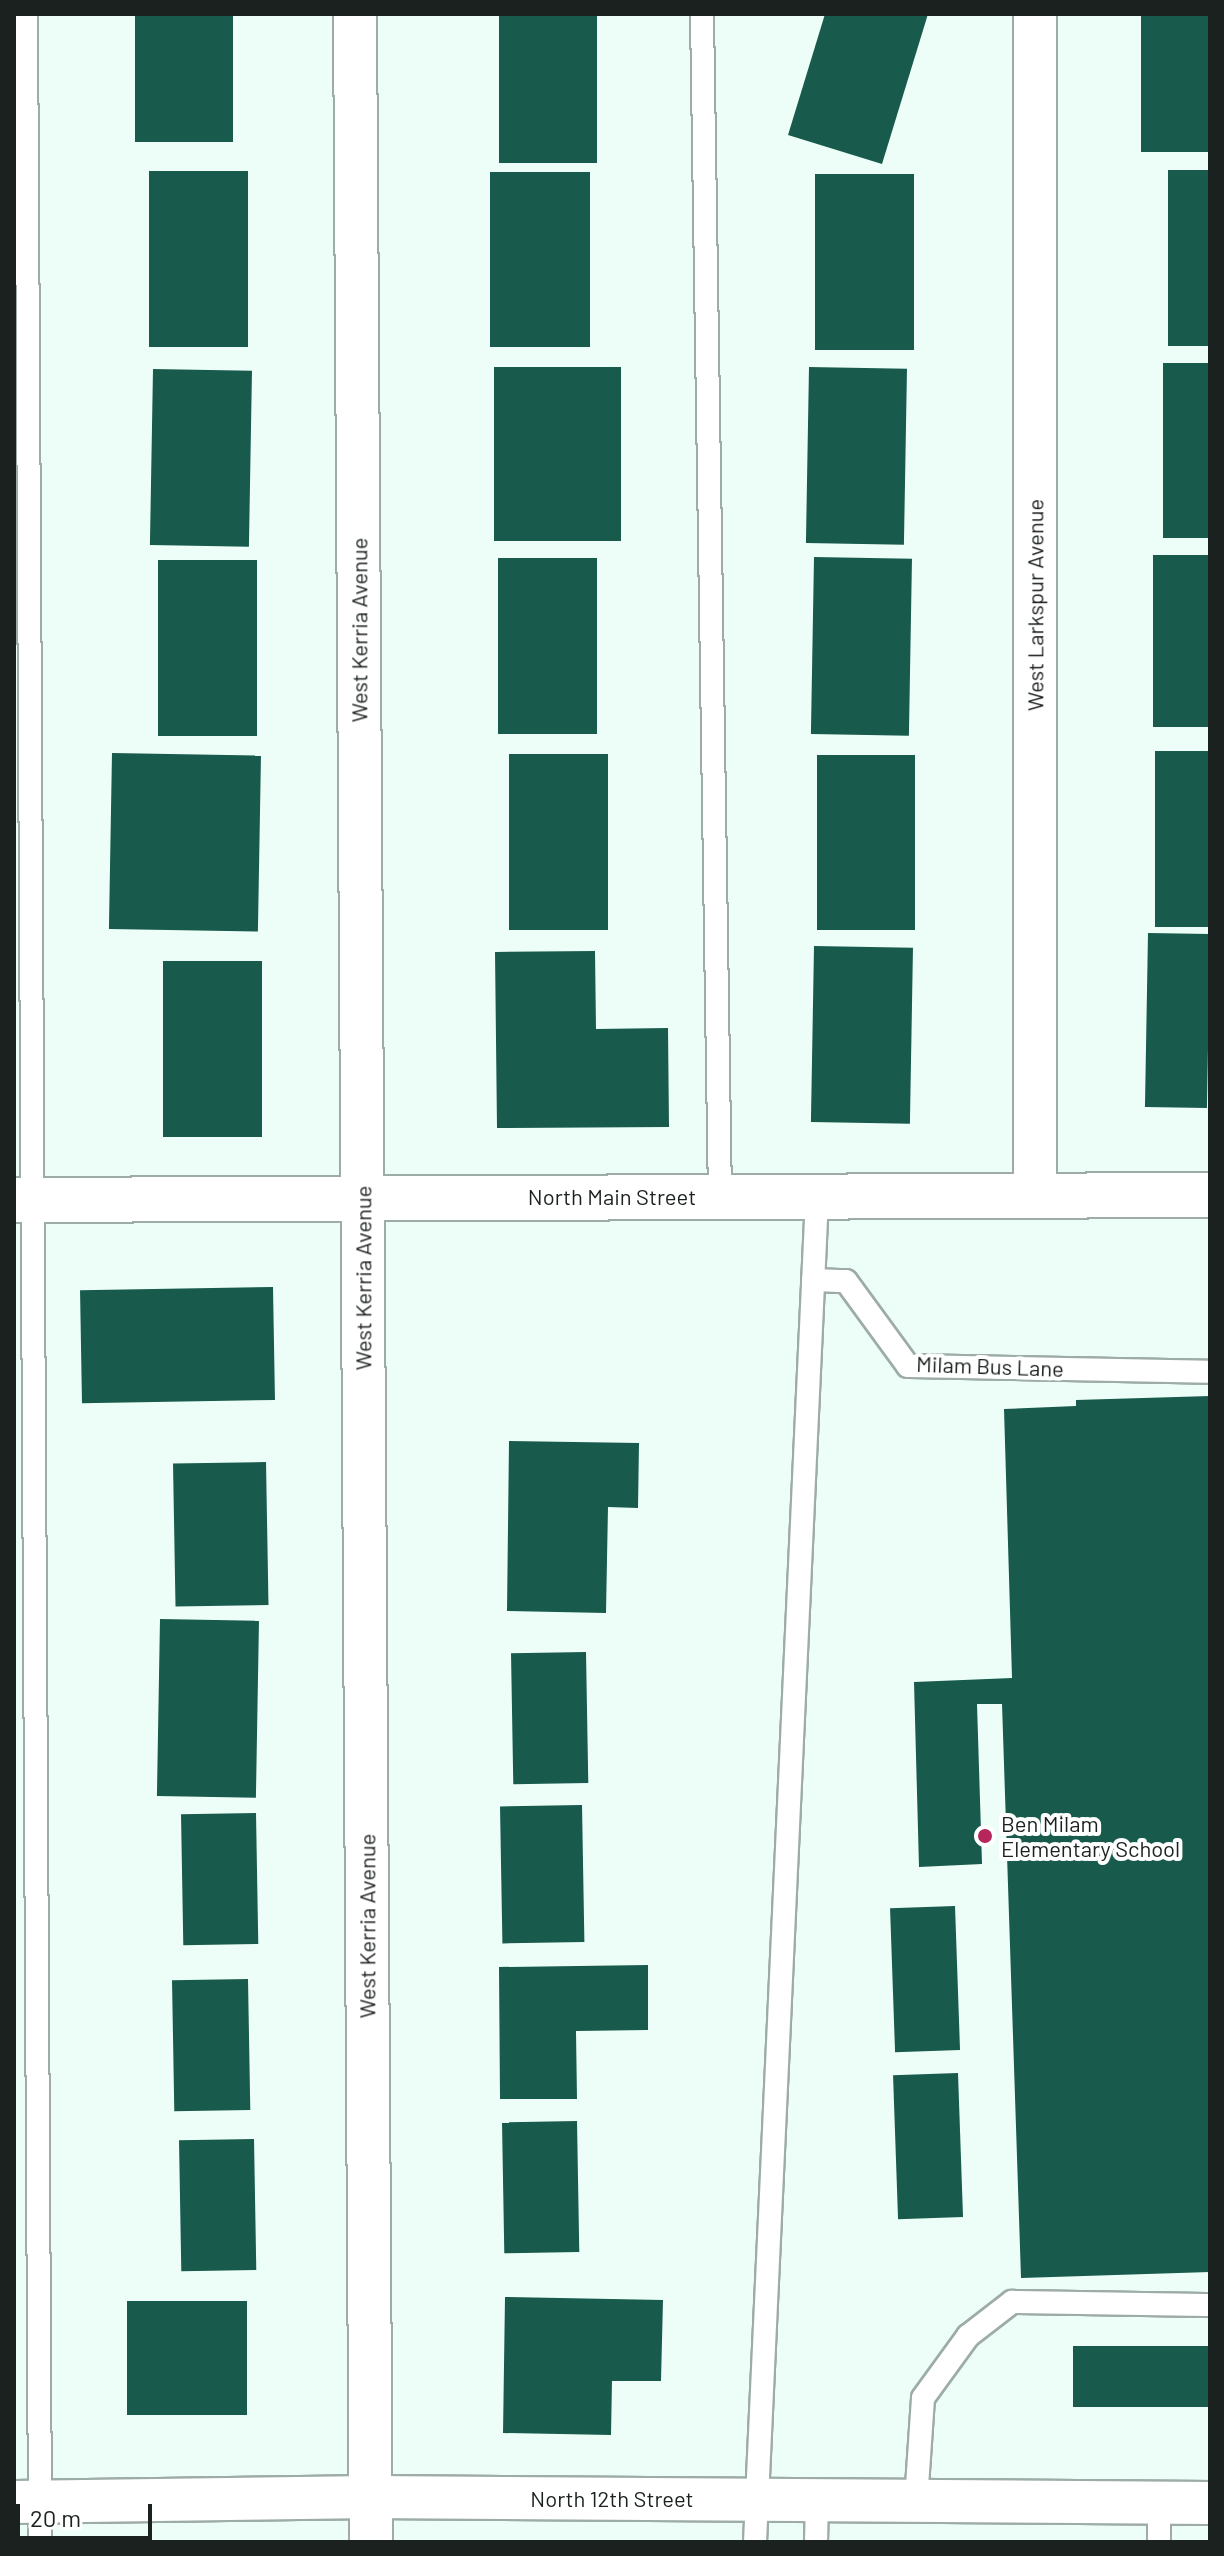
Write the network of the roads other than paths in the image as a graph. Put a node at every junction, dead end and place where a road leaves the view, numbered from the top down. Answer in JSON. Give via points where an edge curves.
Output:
{"nodes":[{"id":1,"x":26,"y":14,"type":"edge"},
{"id":2,"x":355,"y":14,"type":"edge"},
{"id":3,"x":702,"y":14,"type":"edge"},
{"id":4,"x":1035,"y":14,"type":"edge"},
{"id":5,"x":1035,"y":1195,"type":"junction"},
{"id":6,"x":1210,"y":1195,"type":"edge"},
{"id":7,"x":817,"y":1196,"type":"junction"},
{"id":8,"x":720,"y":1197,"type":"junction"},
{"id":9,"x":362,"y":1199,"type":"junction"},
{"id":10,"x":23,"y":1200,"type":"edge"},
{"id":11,"x":813,"y":1280,"type":"junction"},
{"id":12,"x":1210,"y":1372,"type":"edge"},
{"id":13,"x":1210,"y":2305,"type":"edge"},
{"id":14,"x":371,"y":2497,"type":"junction"},
{"id":15,"x":756,"y":2499,"type":"junction"},
{"id":16,"x":817,"y":2500,"type":"junction"},
{"id":17,"x":27,"y":2501,"type":"edge"},
{"id":18,"x":916,"y":2501,"type":"junction"},
{"id":19,"x":1210,"y":2503,"type":"edge"},
{"id":20,"x":1159,"y":2522,"type":"edge"},
{"id":21,"x":40,"y":2542,"type":"edge"},
{"id":22,"x":371,"y":2542,"type":"edge"},
{"id":23,"x":755,"y":2542,"type":"edge"},
{"id":24,"x":816,"y":2542,"type":"edge"}],
"edges":[{"from":1,"to":10,"type":"lane"},
{"from":2,"to":9,"type":"street","name":"West Kerria Avenue"},
{"from":3,"to":8,"type":"lane"},
{"from":4,"to":5,"type":"street","name":"West Larkspur Avenue"},
{"from":5,"to":6,"type":"street","name":"North Main Street"},
{"from":5,"to":7,"type":"street","name":"North Main Street"},
{"from":7,"to":8,"type":"street","name":"North Main Street"},
{"from":7,"to":11,"type":"lane"},
{"from":8,"to":9,"type":"street","name":"North Main Street"},
{"from":9,"to":10,"type":"street","name":"North Main Street"},
{"from":9,"to":14,"type":"street","name":"West Kerria Avenue"},
{"from":10,"to":17,"type":"lane"},
{"from":11,"to":12,"type":"lane","name":"Milam Bus Lane","via":[[846,1281],[908,1366]]},
{"from":11,"to":15,"type":"lane"},
{"from":13,"to":18,"type":"lane","via":[[1012,2302],[968,2336],[923,2398]]},
{"from":14,"to":15,"type":"street","name":"North 12th Street"},
{"from":14,"to":17,"type":"street","name":"North 12th Street"},
{"from":14,"to":22,"type":"street","name":"West Kerria Avenue"},
{"from":15,"to":16,"type":"street","name":"North 12th Street"},
{"from":15,"to":23,"type":"lane"},
{"from":16,"to":18,"type":"street","name":"North 12th Street"},
{"from":16,"to":24,"type":"lane"},
{"from":17,"to":21,"type":"lane"},
{"from":18,"to":20,"type":"street","name":"North 12th Street"},
{"from":19,"to":20,"type":"street","name":"North 12th Street"}]}
